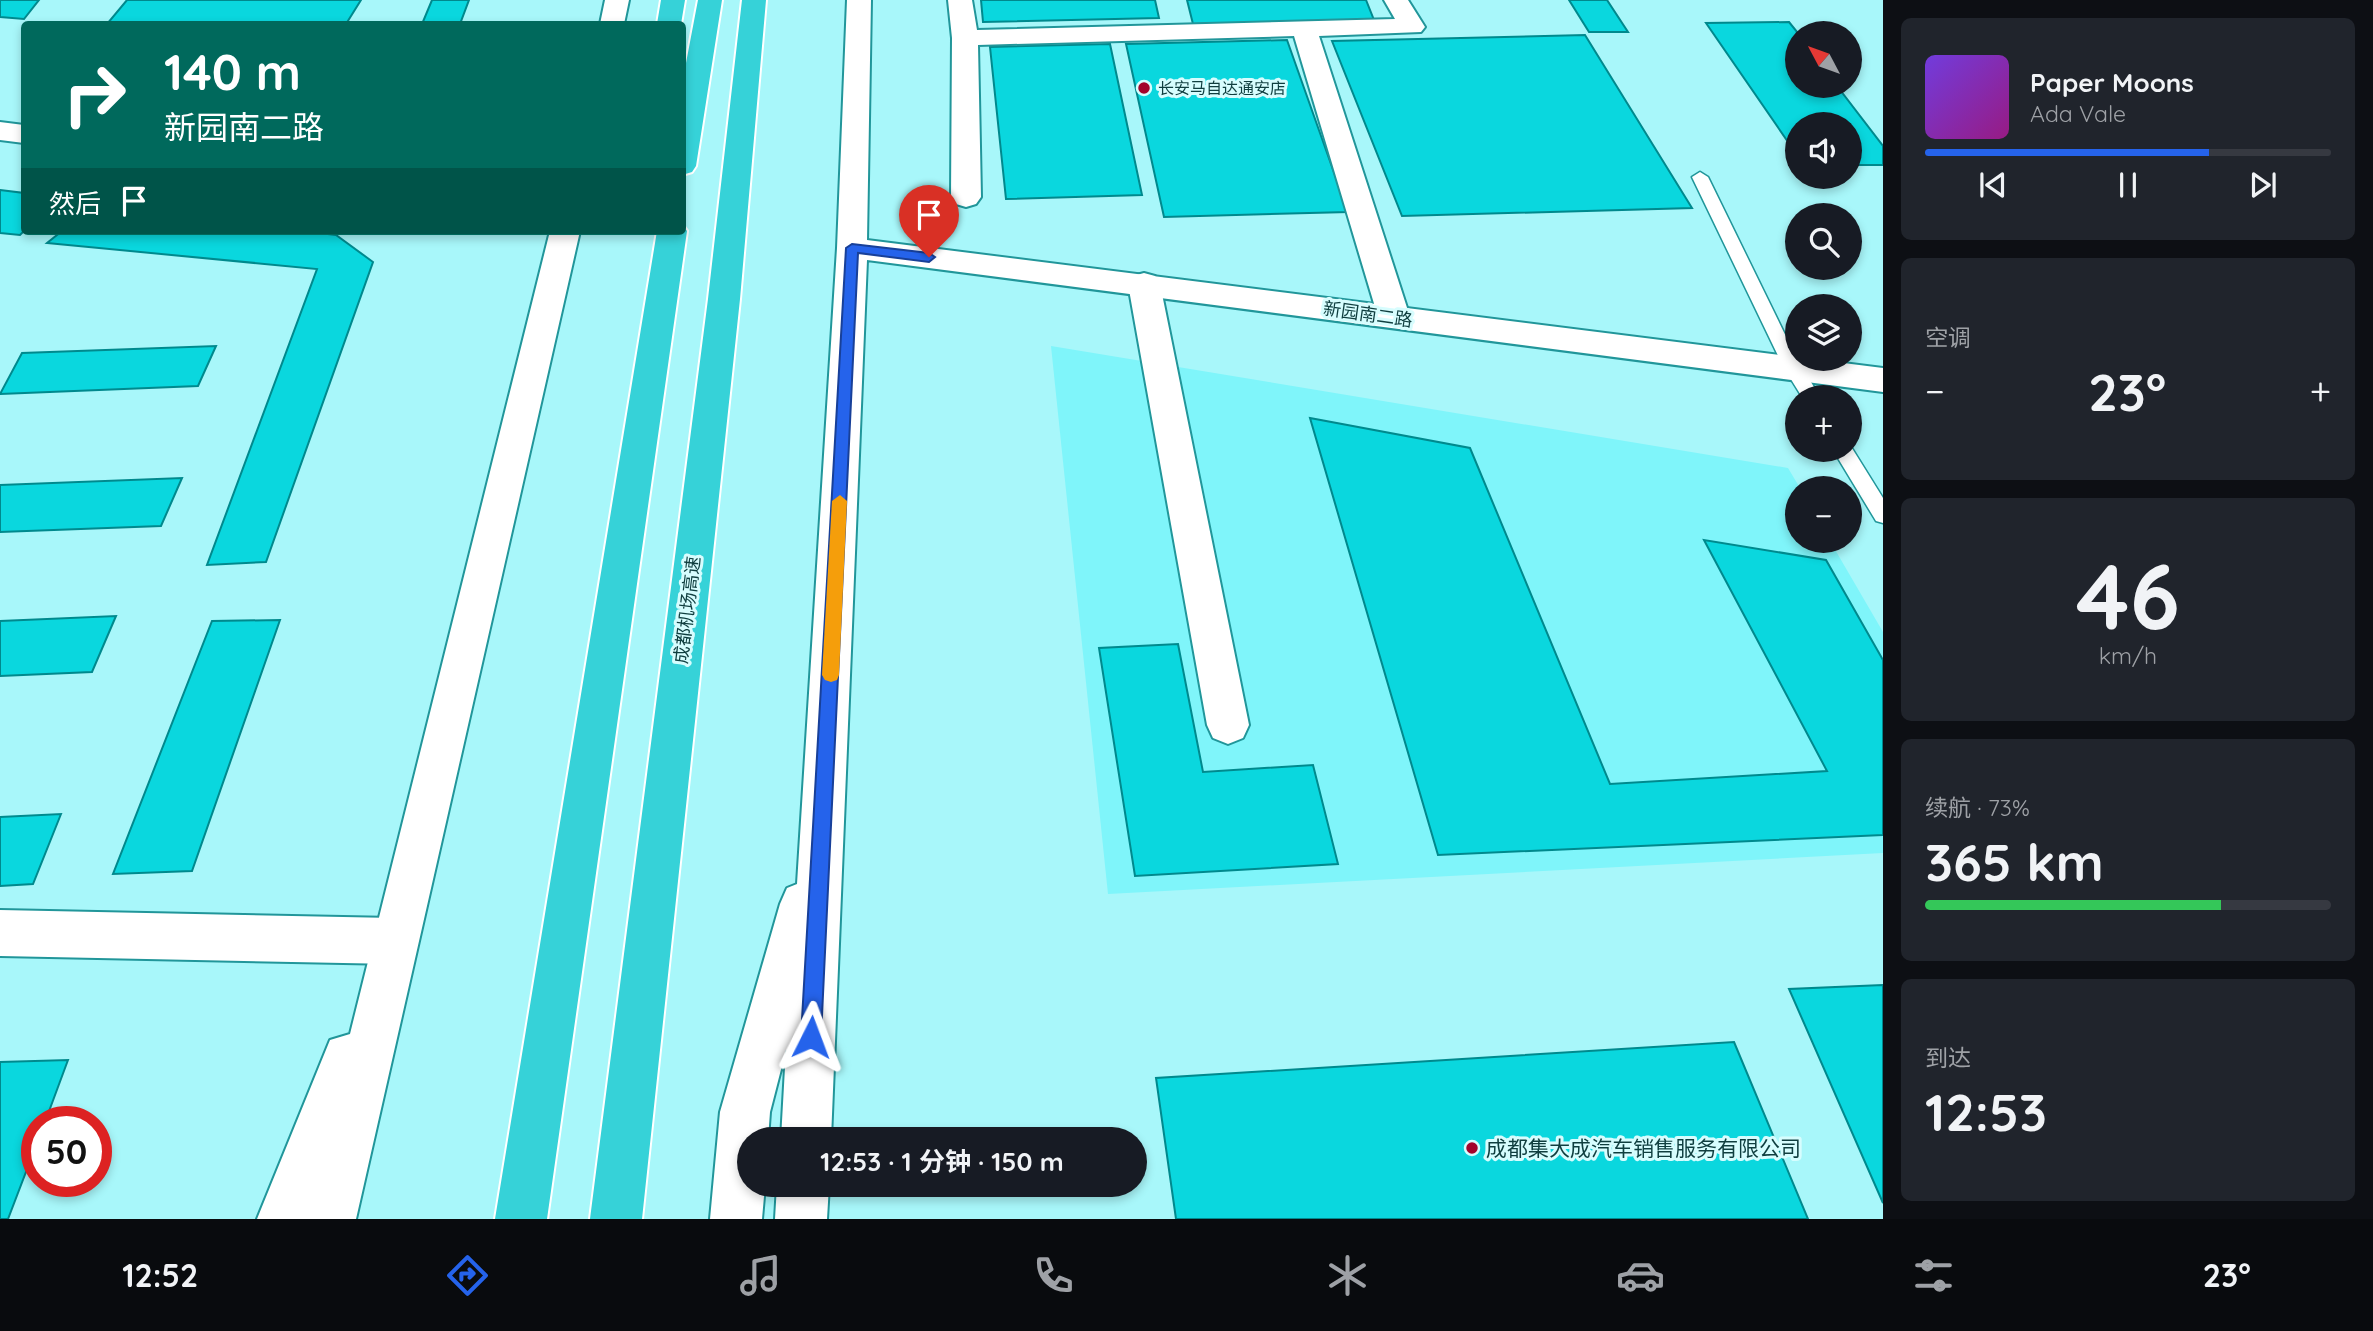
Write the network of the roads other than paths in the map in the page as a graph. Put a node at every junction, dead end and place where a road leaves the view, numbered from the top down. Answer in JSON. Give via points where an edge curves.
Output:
{"nodes":[{"id":1,"x":617,"y":0,"type":"edge"},
{"id":2,"x":673,"y":0,"type":"edge"},
{"id":3,"x":710,"y":0,"type":"edge"},
{"id":4,"x":754,"y":0,"type":"edge"},
{"id":5,"x":764,"y":0,"type":"edge"},
{"id":6,"x":859,"y":0,"type":"edge"},
{"id":7,"x":960,"y":0,"type":"edge"},
{"id":8,"x":1396,"y":0,"type":"edge"},
{"id":9,"x":613,"y":21,"type":"edge"},
{"id":10,"x":670,"y":21,"type":"edge"},
{"id":11,"x":1304,"y":28,"type":"junction"},
{"id":12,"x":965,"y":38,"type":"junction"},
{"id":13,"x":747,"y":60,"type":"junction"},
{"id":14,"x":0,"y":131,"type":"edge"},
{"id":15,"x":21,"y":134,"type":"edge"},
{"id":16,"x":686,"y":142,"type":"edge"},
{"id":17,"x":1700,"y":177,"type":"dead end"},
{"id":18,"x":966,"y":197,"type":"dead end"},
{"id":19,"x":564,"y":235,"type":"edge"},
{"id":20,"x":663,"y":235,"type":"edge"},
{"id":21,"x":671,"y":235,"type":"edge"},
{"id":22,"x":852,"y":248,"type":"junction"},
{"id":23,"x":1144,"y":284,"type":"junction"},
{"id":24,"x":658,"y":314,"type":"junction"},
{"id":25,"x":1394,"y":317,"type":"junction"},
{"id":26,"x":1785,"y":352,"type":"edge"},
{"id":27,"x":1785,"y":367,"type":"edge"},
{"id":28,"x":1816,"y":371,"type":"edge"},
{"id":29,"x":1883,"y":380,"type":"edge"},
{"id":30,"x":1850,"y":462,"type":"edge"},
{"id":31,"x":1883,"y":515,"type":"edge"},
{"id":32,"x":1228,"y":725,"type":"dead end"},
{"id":33,"x":823,"y":831,"type":"junction"},
{"id":34,"x":0,"y":933,"type":"edge"},
{"id":35,"x":394,"y":942,"type":"junction"},
{"id":36,"x":807,"y":1127,"type":"edge"},
{"id":37,"x":802,"y":1197,"type":"edge"},
{"id":38,"x":283,"y":1219,"type":"edge"},
{"id":39,"x":330,"y":1219,"type":"edge"},
{"id":40,"x":521,"y":1219,"type":"edge"},
{"id":41,"x":616,"y":1219,"type":"edge"},
{"id":42,"x":736,"y":1219,"type":"edge"},
{"id":43,"x":801,"y":1219,"type":"edge"}],
"edges":[{"from":1,"to":9,"type":"street"},
{"from":2,"to":10,"type":"highway"},
{"from":3,"to":16,"type":"highway"},
{"from":4,"to":13,"type":"highway","name":"成都机场高速"},
{"from":5,"to":13,"type":"highway"},
{"from":6,"to":22,"type":"street"},
{"from":7,"to":12,"type":"street"},
{"from":8,"to":11,"type":"street","via":[[1412,27]]},
{"from":11,"to":12,"type":"street"},
{"from":11,"to":25,"type":"street"},
{"from":12,"to":18,"type":"street"},
{"from":13,"to":41,"type":"highway","name":"成都机场高速","via":[[724,299]]},
{"from":14,"to":15,"type":"street"},
{"from":17,"to":26,"type":"lane"},
{"from":19,"to":35,"type":"street"},
{"from":20,"to":24,"type":"highway"},
{"from":21,"to":24,"type":"highway"},
{"from":22,"to":23,"type":"street","name":"新园南二路"},
{"from":22,"to":33,"type":"street"},
{"from":23,"to":25,"type":"street","name":"新园南二路"},
{"from":23,"to":32,"type":"street"},
{"from":24,"to":40,"type":"highway"},
{"from":25,"to":27,"type":"street","name":"新园南二路"},
{"from":28,"to":29,"type":"street","name":"新园南二路"},
{"from":30,"to":31,"type":"lane"},
{"from":33,"to":36,"type":"street"},
{"from":33,"to":42,"type":"street","via":[[745,1112]]},
{"from":34,"to":35,"type":"street"},
{"from":35,"to":38,"type":"street"},
{"from":35,"to":39,"type":"street"},
{"from":37,"to":43,"type":"street"}]}
